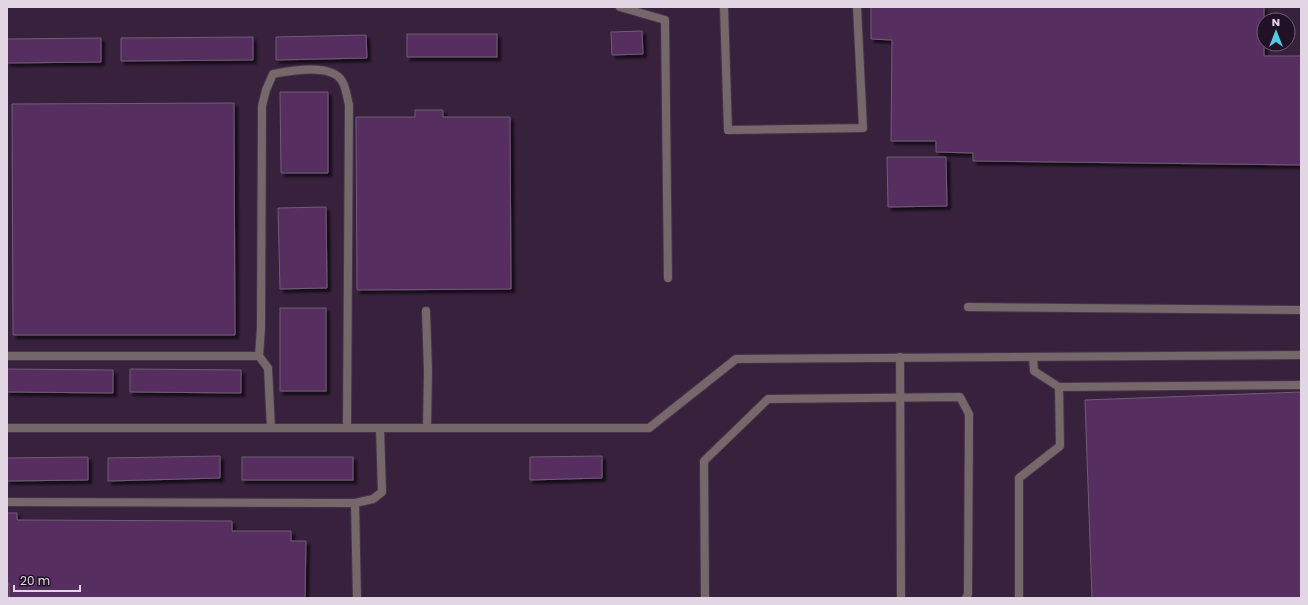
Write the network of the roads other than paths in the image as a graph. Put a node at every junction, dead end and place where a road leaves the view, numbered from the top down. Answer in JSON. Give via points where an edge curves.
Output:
{"nodes":[{"id":1,"x":620,"y":7,"type":"edge"},
{"id":2,"x":724,"y":7,"type":"edge"},
{"id":3,"x":857,"y":7,"type":"edge"},
{"id":4,"x":668,"y":278,"type":"dead end"},
{"id":5,"x":968,"y":307,"type":"dead end"},
{"id":6,"x":1301,"y":310,"type":"edge"},
{"id":7,"x":426,"y":311,"type":"dead end"},
{"id":8,"x":1301,"y":355,"type":"edge"},
{"id":9,"x":7,"y":356,"type":"edge"},
{"id":10,"x":259,"y":356,"type":"junction"},
{"id":11,"x":900,"y":357,"type":"junction"},
{"id":12,"x":1033,"y":357,"type":"junction"},
{"id":13,"x":1301,"y":385,"type":"edge"},
{"id":14,"x":1059,"y":387,"type":"junction"},
{"id":15,"x":900,"y":397,"type":"junction"},
{"id":16,"x":7,"y":428,"type":"edge"},
{"id":17,"x":271,"y":428,"type":"junction"},
{"id":18,"x":347,"y":428,"type":"junction"},
{"id":19,"x":380,"y":428,"type":"junction"},
{"id":20,"x":427,"y":428,"type":"junction"},
{"id":21,"x":7,"y":502,"type":"edge"},
{"id":22,"x":355,"y":503,"type":"junction"},
{"id":23,"x":357,"y":598,"type":"edge"},
{"id":24,"x":705,"y":598,"type":"edge"},
{"id":25,"x":901,"y":598,"type":"edge"},
{"id":26,"x":966,"y":598,"type":"edge"},
{"id":27,"x":1019,"y":598,"type":"edge"}],
"edges":[{"from":1,"to":4,"type":"lane","via":[[665,20]]},
{"from":2,"to":3,"type":"lane","via":[[728,130],[863,128]]},
{"from":5,"to":6,"type":"lane"},
{"from":7,"to":20,"type":"lane"},
{"from":8,"to":12,"type":"lane"},
{"from":9,"to":10,"type":"lane"},
{"from":10,"to":17,"type":"lane","via":[[268,368]]},
{"from":10,"to":18,"type":"lane","via":[[262,106],[273,74],[295,70],[328,70],[341,80],[349,105]]},
{"from":11,"to":12,"type":"lane"},
{"from":11,"to":15,"type":"lane"},
{"from":11,"to":20,"type":"lane","via":[[736,359],[649,428]]},
{"from":12,"to":14,"type":"lane","via":[[1034,370]]},
{"from":13,"to":14,"type":"lane"},
{"from":14,"to":27,"type":"lane","via":[[1060,446],[1019,478]]},
{"from":15,"to":24,"type":"lane","via":[[768,399],[704,461]]},
{"from":15,"to":25,"type":"lane"},
{"from":15,"to":26,"type":"lane","via":[[960,397],[969,414]]},
{"from":16,"to":17,"type":"lane"},
{"from":17,"to":18,"type":"lane"},
{"from":18,"to":19,"type":"lane"},
{"from":19,"to":20,"type":"lane"},
{"from":19,"to":22,"type":"lane","via":[[382,492],[373,499]]},
{"from":21,"to":22,"type":"lane"},
{"from":22,"to":23,"type":"lane"}]}
